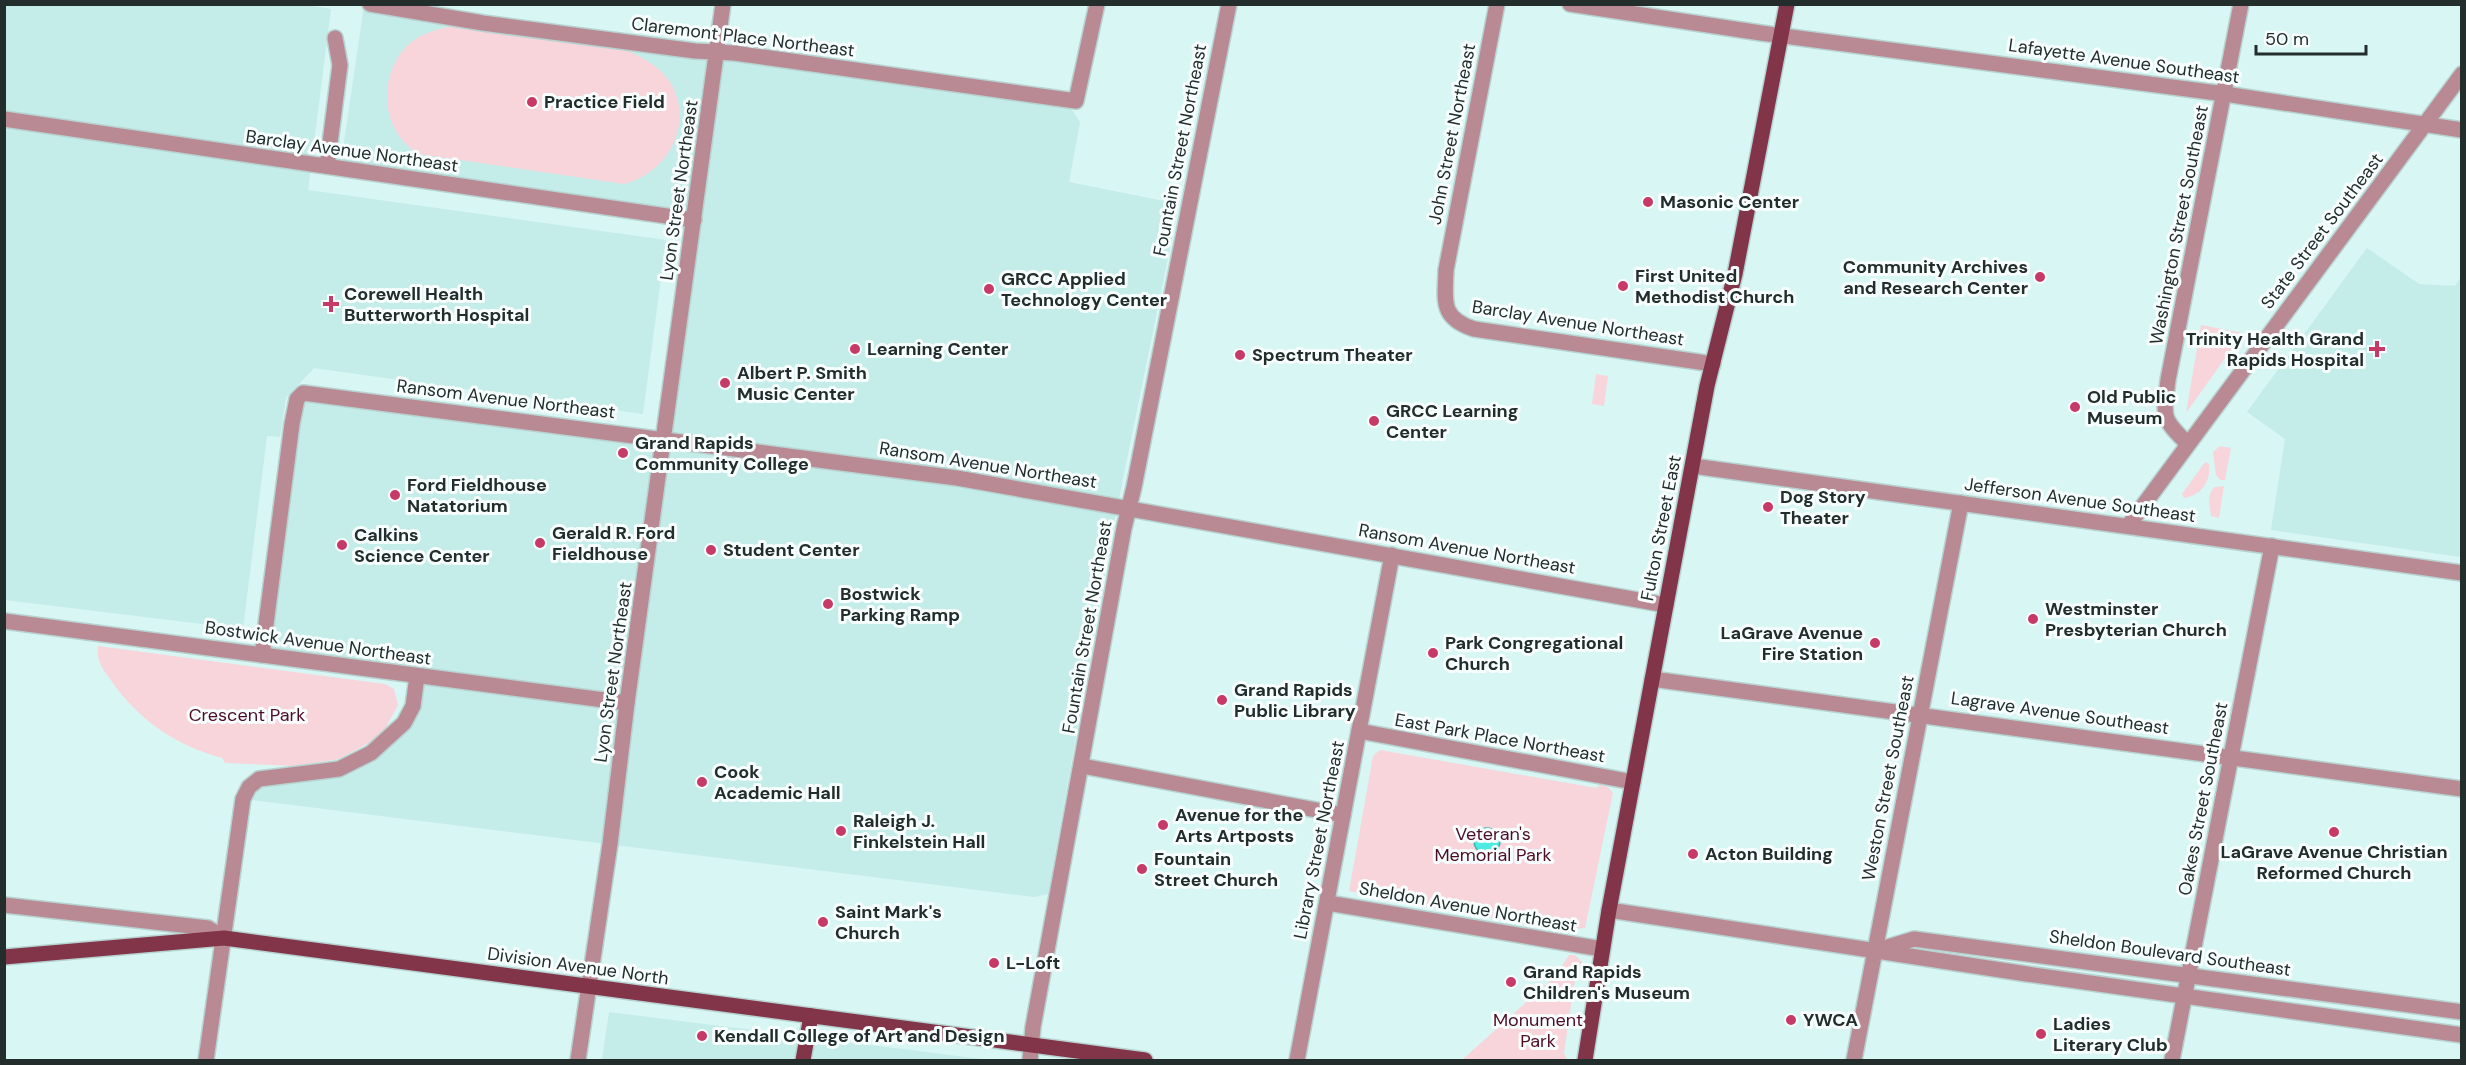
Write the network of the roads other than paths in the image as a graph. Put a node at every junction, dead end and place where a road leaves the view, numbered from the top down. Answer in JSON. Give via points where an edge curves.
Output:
{"nodes":[{"id":1,"x":370,"y":4,"type":"edge"},
{"id":2,"x":723,"y":4,"type":"edge"},
{"id":3,"x":1097,"y":4,"type":"edge"},
{"id":4,"x":1229,"y":4,"type":"edge"},
{"id":5,"x":1497,"y":4,"type":"edge"},
{"id":6,"x":1570,"y":4,"type":"edge"},
{"id":7,"x":1787,"y":4,"type":"edge"},
{"id":8,"x":2241,"y":4,"type":"edge"},
{"id":9,"x":1781,"y":35,"type":"junction"},
{"id":10,"x":335,"y":38,"type":"dead end"},
{"id":11,"x":717,"y":53,"type":"junction"},
{"id":12,"x":2462,"y":74,"type":"edge"},
{"id":13,"x":2225,"y":94,"type":"junction"},
{"id":14,"x":4,"y":118,"type":"edge"},
{"id":15,"x":2425,"y":125,"type":"junction"},
{"id":16,"x":2462,"y":130,"type":"edge"},
{"id":17,"x":327,"y":166,"type":"junction"},
{"id":18,"x":694,"y":220,"type":"junction"},
{"id":19,"x":1446,"y":270,"type":"joint"},
{"id":20,"x":1713,"y":364,"type":"junction"},
{"id":21,"x":665,"y":439,"type":"junction"},
{"id":22,"x":2188,"y":444,"type":"junction"},
{"id":23,"x":1693,"y":466,"type":"junction"},
{"id":24,"x":1961,"y":503,"type":"junction"},
{"id":25,"x":1129,"y":508,"type":"junction"},
{"id":26,"x":2128,"y":526,"type":"junction"},
{"id":27,"x":2272,"y":546,"type":"junction"},
{"id":28,"x":1392,"y":555,"type":"junction"},
{"id":29,"x":2462,"y":573,"type":"edge"},
{"id":30,"x":1666,"y":605,"type":"junction"},
{"id":31,"x":4,"y":621,"type":"edge"},
{"id":32,"x":262,"y":655,"type":"junction"},
{"id":33,"x":417,"y":676,"type":"junction"},
{"id":34,"x":1652,"y":679,"type":"junction"},
{"id":35,"x":627,"y":704,"type":"junction"},
{"id":36,"x":1921,"y":713,"type":"junction"},
{"id":37,"x":1359,"y":731,"type":"junction"},
{"id":38,"x":2232,"y":757,"type":"junction"},
{"id":39,"x":1082,"y":766,"type":"junction"},
{"id":40,"x":1633,"y":782,"type":"junction"},
{"id":41,"x":2462,"y":789,"type":"edge"},
{"id":42,"x":1343,"y":815,"type":"junction"},
{"id":43,"x":1328,"y":903,"type":"junction"},
{"id":44,"x":4,"y":905,"type":"edge"},
{"id":45,"x":1609,"y":910,"type":"junction"},
{"id":46,"x":224,"y":938,"type":"junction"},
{"id":47,"x":1602,"y":949,"type":"junction"},
{"id":48,"x":1875,"y":951,"type":"junction"},
{"id":49,"x":4,"y":957,"type":"edge"},
{"id":50,"x":2188,"y":976,"type":"junction"},
{"id":51,"x":588,"y":987,"type":"junction"},
{"id":52,"x":2184,"y":998,"type":"junction"},
{"id":53,"x":2462,"y":1012,"type":"edge"},
{"id":54,"x":811,"y":1017,"type":"junction"},
{"id":55,"x":2462,"y":1035,"type":"edge"},
{"id":56,"x":1031,"y":1053,"type":"edge"},
{"id":57,"x":206,"y":1060,"type":"edge"},
{"id":58,"x":579,"y":1060,"type":"edge"},
{"id":59,"x":803,"y":1060,"type":"edge"},
{"id":60,"x":1145,"y":1060,"type":"edge"},
{"id":61,"x":1297,"y":1060,"type":"edge"},
{"id":62,"x":1585,"y":1060,"type":"edge"},
{"id":63,"x":1854,"y":1060,"type":"edge"},
{"id":64,"x":2172,"y":1060,"type":"edge"}],
"edges":[{"from":1,"to":11,"type":"street","name":"Claremont Place Northeast","via":[[483,23]]},
{"from":2,"to":11,"type":"street","name":"Lyon Street Northeast"},
{"from":3,"to":11,"type":"street","name":"Claremont Place Northeast","via":[[1076,101]]},
{"from":4,"to":25,"type":"street","name":"Fountain Street Northeast"},
{"from":5,"to":19,"type":"street","name":"John Street Northeast"},
{"from":6,"to":9,"type":"street","name":"Lafayette Avenue Southeast"},
{"from":7,"to":9,"type":"main road","name":"Fulton Street East"},
{"from":8,"to":13,"type":"street","name":"Washington Street Southeast"},
{"from":9,"to":13,"type":"street","name":"Lafayette Avenue Southeast"},
{"from":9,"to":20,"type":"main road","name":"Fulton Street East","via":[[1736,274]]},
{"from":10,"to":17,"type":"street","via":[[340,65]]},
{"from":11,"to":18,"type":"street","name":"Lyon Street Northeast"},
{"from":12,"to":15,"type":"street","name":"State Street Southeast"},
{"from":13,"to":15,"type":"street","name":"Lafayette Avenue Southeast"},
{"from":13,"to":22,"type":"street","name":"Washington Street Southeast","via":[[2164,416]]},
{"from":14,"to":17,"type":"street","name":"Barclay Avenue Northeast"},
{"from":15,"to":16,"type":"street","name":"Lafayette Avenue Southeast"},
{"from":15,"to":22,"type":"street","name":"State Street Southeast"},
{"from":17,"to":18,"type":"street","name":"Barclay Avenue Northeast"},
{"from":18,"to":21,"type":"street","name":"Lyon Street Northeast"},
{"from":19,"to":20,"type":"street","name":"Barclay Avenue Northeast","via":[[1445,299],[1449,315],[1458,324]]},
{"from":20,"to":23,"type":"main road","name":"Fulton Street East"},
{"from":21,"to":25,"type":"street","name":"Ransom Avenue Northeast","via":[[957,478]]},
{"from":21,"to":32,"type":"street","name":"Ransom Avenue Northeast","via":[[300,394],[292,424]]},
{"from":21,"to":35,"type":"street","name":"Lyon Street Northeast"},
{"from":22,"to":26,"type":"street","name":"State Street Southeast"},
{"from":23,"to":24,"type":"street","name":"Jefferson Avenue Southeast"},
{"from":23,"to":30,"type":"main road","name":"Fulton Street East"},
{"from":24,"to":26,"type":"street","name":"Jefferson Avenue Southeast"},
{"from":24,"to":36,"type":"street","name":"Weston Street Southeast"},
{"from":25,"to":28,"type":"street","name":"Ransom Avenue Northeast"},
{"from":25,"to":39,"type":"street","name":"Fountain Street Northeast"},
{"from":26,"to":27,"type":"street","name":"Jefferson Avenue Southeast"},
{"from":27,"to":29,"type":"street","name":"Jefferson Avenue Southeast"},
{"from":27,"to":38,"type":"street","name":"Oakes Street Southeast"},
{"from":28,"to":30,"type":"street","name":"Ransom Avenue Northeast"},
{"from":28,"to":37,"type":"street","name":"Library Street Northeast"},
{"from":30,"to":34,"type":"main road","name":"Fulton Street East"},
{"from":31,"to":32,"type":"street","name":"Bostwick Avenue Northeast"},
{"from":32,"to":33,"type":"street","name":"Bostwick Avenue Northeast"},
{"from":33,"to":35,"type":"street","name":"Bostwick Avenue Northeast"},
{"from":33,"to":46,"type":"street","via":[[413,706],[404,723],[371,753],[339,769],[259,779],[249,787],[243,799]]},
{"from":34,"to":36,"type":"street","name":"Lagrave Avenue Southeast"},
{"from":34,"to":40,"type":"main road","name":"Fulton Street East"},
{"from":35,"to":51,"type":"street","name":"Lyon Street Northeast"},
{"from":36,"to":38,"type":"street","name":"Lagrave Avenue Southeast"},
{"from":36,"to":48,"type":"street","name":"Weston Street Southeast"},
{"from":37,"to":40,"type":"street","name":"East Park Place Northeast"},
{"from":37,"to":42,"type":"street","name":"Library Street Northeast"},
{"from":38,"to":41,"type":"street","name":"Lagrave Avenue Southeast"},
{"from":38,"to":50,"type":"street","name":"Oakes Street Southeast"},
{"from":39,"to":42,"type":"street"},
{"from":39,"to":56,"type":"street","name":"Fountain Street Northeast"},
{"from":40,"to":45,"type":"main road","name":"Fulton Street East"},
{"from":42,"to":43,"type":"street","name":"Library Street Northeast"},
{"from":43,"to":47,"type":"street","name":"Sheldon Avenue Northeast"},
{"from":43,"to":61,"type":"street","name":"Library Street Northeast"},
{"from":44,"to":46,"type":"street","via":[[208,928]]},
{"from":45,"to":47,"type":"main road","name":"Fulton Street East"},
{"from":45,"to":48,"type":"street","name":"Sheldon Boulevard Southeast"},
{"from":46,"to":49,"type":"main road","name":"Division Avenue North"},
{"from":46,"to":51,"type":"main road","name":"Division Avenue North"},
{"from":46,"to":57,"type":"street"},
{"from":47,"to":62,"type":"main road","name":"Fulton Street East"},
{"from":48,"to":50,"type":"street","name":"Sheldon Boulevard Southeast","via":[[1914,939]]},
{"from":48,"to":52,"type":"street","name":"Sheldon Boulevard Southeast"},
{"from":48,"to":63,"type":"street","name":"Weston Street Southeast"},
{"from":50,"to":52,"type":"street","name":"Oakes Street Southeast"},
{"from":50,"to":53,"type":"street","name":"Sheldon Boulevard Southeast"},
{"from":51,"to":54,"type":"main road","name":"Division Avenue North"},
{"from":51,"to":58,"type":"street","name":"Lyon Street Northeast"},
{"from":52,"to":55,"type":"street","name":"Sheldon Boulevard Southeast"},
{"from":52,"to":64,"type":"street","name":"Oakes Street Southeast"},
{"from":54,"to":56,"type":"main road","name":"Division Avenue North"},
{"from":54,"to":59,"type":"main road"},
{"from":56,"to":60,"type":"main road","name":"Division Avenue North"}]}
